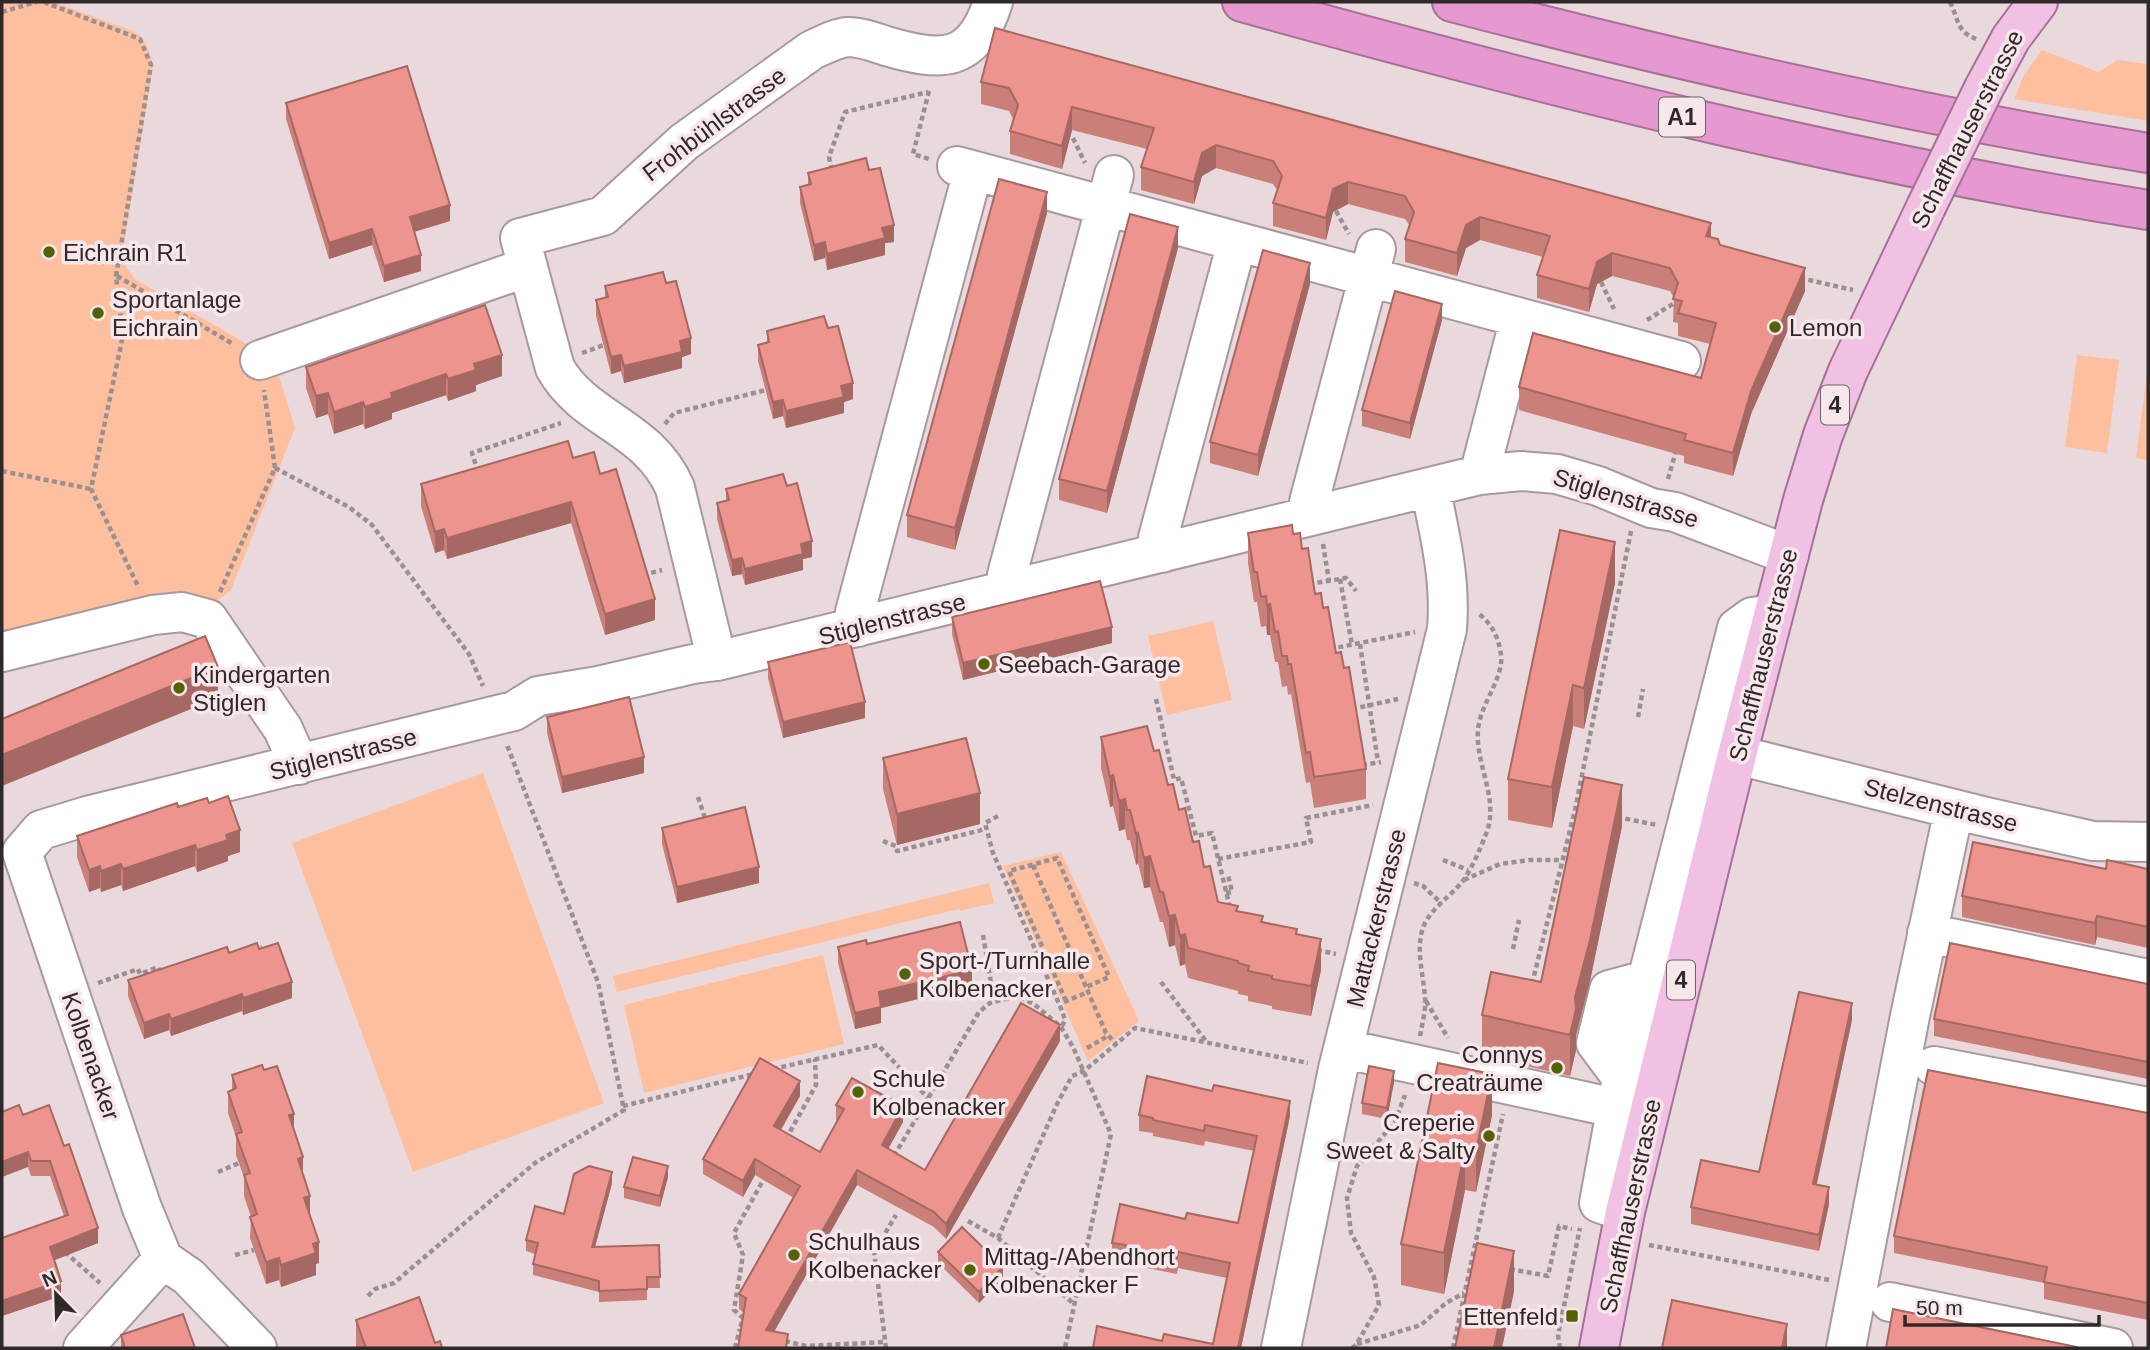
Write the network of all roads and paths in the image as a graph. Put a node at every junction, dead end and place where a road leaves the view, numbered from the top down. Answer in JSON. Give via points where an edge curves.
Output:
{"nodes":[{"id":1,"x":36,"y":2,"type":"edge"},
{"id":2,"x":44,"y":2,"type":"edge"},
{"id":3,"x":993,"y":2,"type":"edge"},
{"id":4,"x":1242,"y":2,"type":"edge"},
{"id":5,"x":1452,"y":2,"type":"edge"},
{"id":6,"x":1950,"y":2,"type":"edge"},
{"id":7,"x":2038,"y":2,"type":"edge"},
{"id":8,"x":2,"y":12,"type":"edge"},
{"id":9,"x":2004,"y":51,"type":"junction"},
{"id":10,"x":933,"y":74,"type":"junction"},
{"id":11,"x":2148,"y":153,"type":"edge"},
{"id":12,"x":951,"y":165,"type":"junction"},
{"id":13,"x":835,"y":183,"type":"edge"},
{"id":14,"x":1109,"y":191,"type":"junction"},
{"id":15,"x":2148,"y":211,"type":"edge"},
{"id":16,"x":1237,"y":242,"type":"junction"},
{"id":17,"x":524,"y":253,"type":"junction"},
{"id":18,"x":1372,"y":263,"type":"junction"},
{"id":19,"x":116,"y":276,"type":"junction"},
{"id":20,"x":1797,"y":277,"type":"edge"},
{"id":21,"x":1601,"y":282,"type":"edge"},
{"id":22,"x":1861,"y":292,"type":"dead end"},
{"id":23,"x":1676,"y":302,"type":"edge"},
{"id":24,"x":1617,"y":315,"type":"dead end"},
{"id":25,"x":1520,"y":318,"type":"junction"},
{"id":26,"x":1639,"y":320,"type":"dead end"},
{"id":27,"x":260,"y":360,"type":"junction"},
{"id":28,"x":1681,"y":361,"type":"dead end"},
{"id":29,"x":766,"y":390,"type":"edge"},
{"id":30,"x":568,"y":420,"type":"dead end"},
{"id":31,"x":1678,"y":443,"type":"edge"},
{"id":32,"x":645,"y":445,"type":"junction"},
{"id":33,"x":275,"y":468,"type":"junction"},
{"id":34,"x":2,"y":471,"type":"edge"},
{"id":35,"x":1479,"y":475,"type":"junction"},
{"id":36,"x":479,"y":476,"type":"edge"},
{"id":37,"x":1667,"y":481,"type":"dead end"},
{"id":38,"x":1430,"y":487,"type":"junction"},
{"id":39,"x":91,"y":489,"type":"junction"},
{"id":40,"x":1311,"y":516,"type":"junction"},
{"id":41,"x":1631,"y":530,"type":"dead end"},
{"id":42,"x":1162,"y":553,"type":"junction"},
{"id":43,"x":1789,"y":555,"type":"junction"},
{"id":44,"x":670,"y":568,"type":"dead end"},
{"id":45,"x":642,"y":576,"type":"edge"},
{"id":46,"x":1340,"y":579,"type":"junction"},
{"id":47,"x":1309,"y":584,"type":"edge"},
{"id":48,"x":1010,"y":590,"type":"junction"},
{"id":49,"x":1356,"y":591,"type":"dead end"},
{"id":50,"x":1475,"y":612,"type":"dead end"},
{"id":51,"x":1773,"y":614,"type":"junction"},
{"id":52,"x":153,"y":615,"type":"junction"},
{"id":53,"x":208,"y":619,"type":"junction"},
{"id":54,"x":858,"y":627,"type":"junction"},
{"id":55,"x":1418,"y":632,"type":"dead end"},
{"id":56,"x":1360,"y":644,"type":"junction"},
{"id":57,"x":1352,"y":645,"type":"junction"},
{"id":58,"x":1330,"y":649,"type":"edge"},
{"id":59,"x":2,"y":652,"type":"edge"},
{"id":60,"x":717,"y":661,"type":"junction"},
{"id":61,"x":1643,"y":689,"type":"dead end"},
{"id":62,"x":1402,"y":698,"type":"dead end"},
{"id":63,"x":1156,"y":699,"type":"dead end"},
{"id":64,"x":1371,"y":705,"type":"junction"},
{"id":65,"x":1351,"y":709,"type":"edge"},
{"id":66,"x":497,"y":715,"type":"junction"},
{"id":67,"x":1638,"y":717,"type":"dead end"},
{"id":68,"x":1737,"y":755,"type":"junction"},
{"id":69,"x":1378,"y":762,"type":"dead end"},
{"id":70,"x":299,"y":765,"type":"junction"},
{"id":71,"x":698,"y":797,"type":"dead end"},
{"id":72,"x":1377,"y":805,"type":"dead end"},
{"id":73,"x":1954,"y":809,"type":"junction"},
{"id":74,"x":1575,"y":810,"type":"junction"},
{"id":75,"x":1588,"y":812,"type":"edge"},
{"id":76,"x":998,"y":816,"type":"dead end"},
{"id":77,"x":1614,"y":817,"type":"edge"},
{"id":78,"x":1665,"y":826,"type":"dead end"},
{"id":79,"x":986,"y":829,"type":"junction"},
{"id":80,"x":708,"y":831,"type":"edge"},
{"id":81,"x":883,"y":841,"type":"dead end"},
{"id":82,"x":2148,"y":842,"type":"edge"},
{"id":83,"x":12,"y":850,"type":"edge"},
{"id":84,"x":1218,"y":859,"type":"junction"},
{"id":85,"x":1443,"y":860,"type":"dead end"},
{"id":86,"x":1562,"y":860,"type":"junction"},
{"id":87,"x":1033,"y":865,"type":"junction"},
{"id":88,"x":1468,"y":870,"type":"junction"},
{"id":89,"x":1228,"y":875,"type":"dead end"},
{"id":90,"x":1463,"y":881,"type":"junction"},
{"id":91,"x":1411,"y":882,"type":"dead end"},
{"id":92,"x":1226,"y":893,"type":"junction"},
{"id":93,"x":1441,"y":903,"type":"junction"},
{"id":94,"x":1232,"y":919,"type":"edge"},
{"id":95,"x":1519,"y":920,"type":"dead end"},
{"id":96,"x":1927,"y":933,"type":"junction"},
{"id":97,"x":983,"y":935,"type":"dead end"},
{"id":98,"x":262,"y":947,"type":"edge"},
{"id":99,"x":1308,"y":948,"type":"edge"},
{"id":100,"x":1513,"y":949,"type":"dead end"},
{"id":101,"x":244,"y":953,"type":"edge"},
{"id":102,"x":1347,"y":956,"type":"dead end"},
{"id":103,"x":174,"y":973,"type":"edge"},
{"id":104,"x":2148,"y":979,"type":"edge"},
{"id":105,"x":1161,"y":982,"type":"dead end"},
{"id":106,"x":90,"y":986,"type":"dead end"},
{"id":107,"x":1087,"y":989,"type":"junction"},
{"id":108,"x":1530,"y":993,"type":"edge"},
{"id":109,"x":994,"y":1001,"type":"junction"},
{"id":110,"x":1061,"y":1027,"type":"junction"},
{"id":111,"x":1108,"y":1035,"type":"junction"},
{"id":112,"x":1206,"y":1042,"type":"junction"},
{"id":113,"x":1116,"y":1044,"type":"junction"},
{"id":114,"x":1087,"y":1048,"type":"dead end"},
{"id":115,"x":1345,"y":1049,"type":"junction"},
{"id":116,"x":815,"y":1059,"type":"junction"},
{"id":117,"x":1310,"y":1063,"type":"dead end"},
{"id":118,"x":1416,"y":1064,"type":"junction"},
{"id":119,"x":1934,"y":1066,"type":"dead end"},
{"id":120,"x":1084,"y":1071,"type":"junction"},
{"id":121,"x":1510,"y":1085,"type":"junction"},
{"id":122,"x":1610,"y":1091,"type":"junction"},
{"id":123,"x":929,"y":1098,"type":"junction"},
{"id":124,"x":623,"y":1106,"type":"junction"},
{"id":125,"x":2148,"y":1107,"type":"edge"},
{"id":126,"x":785,"y":1142,"type":"edge"},
{"id":127,"x":239,"y":1163,"type":"edge"},
{"id":128,"x":890,"y":1163,"type":"edge"},
{"id":129,"x":772,"y":1165,"type":"edge"},
{"id":130,"x":218,"y":1172,"type":"dead end"},
{"id":131,"x":1612,"y":1207,"type":"junction"},
{"id":132,"x":896,"y":1215,"type":"dead end"},
{"id":133,"x":968,"y":1221,"type":"dead end"},
{"id":134,"x":1572,"y":1229,"type":"dead end"},
{"id":135,"x":998,"y":1238,"type":"junction"},
{"id":136,"x":1648,"y":1245,"type":"dead end"},
{"id":137,"x":60,"y":1248,"type":"edge"},
{"id":138,"x":254,"y":1250,"type":"edge"},
{"id":139,"x":235,"y":1255,"type":"dead end"},
{"id":140,"x":163,"y":1259,"type":"junction"},
{"id":141,"x":1472,"y":1261,"type":"junction"},
{"id":142,"x":1485,"y":1264,"type":"edge"},
{"id":143,"x":1497,"y":1266,"type":"edge"},
{"id":144,"x":106,"y":1289,"type":"dead end"},
{"id":145,"x":1465,"y":1293,"type":"junction"},
{"id":146,"x":1874,"y":1294,"type":"junction"},
{"id":147,"x":368,"y":1296,"type":"dead end"},
{"id":148,"x":1074,"y":1304,"type":"junction"},
{"id":149,"x":740,"y":1329,"type":"junction"},
{"id":150,"x":753,"y":1333,"type":"edge"},
{"id":151,"x":779,"y":1339,"type":"edge"},
{"id":152,"x":886,"y":1345,"type":"edge"},
{"id":153,"x":1354,"y":1346,"type":"edge"},
{"id":154,"x":1598,"y":1346,"type":"edge"},
{"id":155,"x":83,"y":1348,"type":"edge"},
{"id":156,"x":257,"y":1348,"type":"edge"},
{"id":157,"x":735,"y":1348,"type":"edge"},
{"id":158,"x":1065,"y":1348,"type":"edge"},
{"id":159,"x":1281,"y":1348,"type":"edge"},
{"id":160,"x":1453,"y":1348,"type":"edge"},
{"id":161,"x":1560,"y":1348,"type":"edge"},
{"id":162,"x":1846,"y":1348,"type":"edge"},
{"id":163,"x":2112,"y":1348,"type":"edge"}],
"edges":[{"from":1,"to":8,"type":"path"},
{"from":2,"to":19,"type":"path","via":[[140,39],[151,65]]},
{"from":3,"to":10,"type":"street","via":[[974,41]]},
{"from":4,"to":15,"type":"highway","number":"A1","via":[[1679,117],[1938,173]]},
{"from":5,"to":11,"type":"highway","number":"A1","via":[[1829,93]]},
{"from":6,"to":9,"type":"path","via":[[1965,34]]},
{"from":7,"to":9,"type":"main road","name":"Schaffhauserstrasse","number":"4"},
{"from":9,"to":43,"type":"main road","name":"Schaffhauserstrasse","number":"4","bridge":true,"via":[[1866,330],[1827,424]]},
{"from":10,"to":12,"type":"path","via":[[913,154]]},
{"from":10,"to":13,"type":"path","via":[[845,113],[829,157]]},
{"from":10,"to":17,"type":"street","name":"Frohbühlstrasse","via":[[911,53],[863,39],[829,42],[684,142],[603,216]]},
{"from":12,"to":14,"type":"street"},
{"from":12,"to":54,"type":"street","via":[[855,612]]},
{"from":14,"to":16,"type":"street"},
{"from":14,"to":48,"type":"street","via":[[1007,575]]},
{"from":16,"to":18,"type":"street"},
{"from":16,"to":42,"type":"street","via":[[1158,538]]},
{"from":17,"to":27,"type":"street","name":"Frohbühlstrasse"},
{"from":17,"to":32,"type":"street","via":[[562,381]]},
{"from":18,"to":25,"type":"street"},
{"from":18,"to":40,"type":"street","via":[[1309,502]]},
{"from":19,"to":27,"type":"path"},
{"from":19,"to":39,"type":"path","via":[[122,335]]},
{"from":20,"to":22,"type":"path"},
{"from":21,"to":24,"type":"path"},
{"from":23,"to":26,"type":"path","via":[[1645,321]]},
{"from":25,"to":28,"type":"street"},
{"from":25,"to":35,"type":"street"},
{"from":27,"to":33,"type":"path"},
{"from":29,"to":32,"type":"path","via":[[674,413]]},
{"from":30,"to":36,"type":"path","via":[[472,453]]},
{"from":31,"to":37,"type":"path"},
{"from":32,"to":60,"type":"street","via":[[667,470],[675,488]]},
{"from":33,"to":53,"type":"path"},
{"from":33,"to":66,"type":"path","via":[[349,507],[372,525],[469,654]]},
{"from":34,"to":39,"type":"path"},
{"from":35,"to":38,"type":"street","name":"Stiglenstrasse"},
{"from":35,"to":43,"type":"street","name":"Stiglenstrasse","via":[[1557,474]]},
{"from":38,"to":40,"type":"street","name":"Stiglenstrasse"},
{"from":38,"to":115,"type":"street","name":"Mattackerstrasse","via":[[1448,574],[1447,629]]},
{"from":39,"to":52,"type":"path"},
{"from":40,"to":42,"type":"street","name":"Stiglenstrasse"},
{"from":41,"to":74,"type":"path"},
{"from":42,"to":48,"type":"street","name":"Stiglenstrasse"},
{"from":43,"to":51,"type":"main road","name":"Schaffhauserstrasse","number":"4"},
{"from":44,"to":45,"type":"path"},
{"from":46,"to":47,"type":"path"},
{"from":46,"to":49,"type":"path","via":[[1346,578]]},
{"from":46,"to":57,"type":"path"},
{"from":48,"to":54,"type":"street","name":"Stiglenstrasse"},
{"from":50,"to":88,"type":"path","via":[[1489,621],[1502,657],[1478,731],[1490,795],[1487,831]]},
{"from":51,"to":68,"type":"main road","name":"Schaffhauserstrasse","number":"4"},
{"from":51,"to":122,"type":"street","via":[[1752,617],[1737,628],[1646,980]]},
{"from":52,"to":53,"type":"street","via":[[183,612]]},
{"from":52,"to":59,"type":"street"},
{"from":53,"to":70,"type":"street","via":[[283,729]]},
{"from":54,"to":60,"type":"street","name":"Stiglenstrasse"},
{"from":55,"to":56,"type":"path"},
{"from":56,"to":57,"type":"path"},
{"from":56,"to":64,"type":"path"},
{"from":57,"to":58,"type":"path"},
{"from":60,"to":66,"type":"street","name":"Stiglenstrasse","via":[[538,696],[514,711]]},
{"from":61,"to":67,"type":"path"},
{"from":62,"to":64,"type":"path"},
{"from":63,"to":84,"type":"path","via":[[1174,780],[1181,778],[1196,836],[1212,833]]},
{"from":64,"to":65,"type":"path"},
{"from":64,"to":69,"type":"path"},
{"from":66,"to":70,"type":"street","name":"Stiglenstrasse"},
{"from":66,"to":124,"type":"path","via":[[598,982]]},
{"from":68,"to":73,"type":"street","name":"Stelzenstrasse"},
{"from":68,"to":131,"type":"main road","name":"Schaffhauserstrasse","number":"4"},
{"from":70,"to":83,"type":"street","name":"Stiglenstrasse","via":[[52,827]]},
{"from":71,"to":80,"type":"path"},
{"from":72,"to":84,"type":"path","via":[[1306,818],[1311,842]]},
{"from":73,"to":82,"type":"street","name":"Stelzenstrasse","via":[[2093,841]]},
{"from":73,"to":96,"type":"street"},
{"from":74,"to":75,"type":"path"},
{"from":74,"to":86,"type":"path"},
{"from":76,"to":79,"type":"path","via":[[985,823]]},
{"from":77,"to":78,"type":"path"},
{"from":79,"to":81,"type":"path","via":[[897,851]]},
{"from":79,"to":110,"type":"path","via":[[1063,1013]]},
{"from":83,"to":140,"type":"street","name":"Kolbenacker"},
{"from":84,"to":92,"type":"path"},
{"from":85,"to":88,"type":"path"},
{"from":86,"to":90,"type":"path","via":[[1500,864]]},
{"from":86,"to":108,"type":"path"},
{"from":87,"to":107,"type":"path"},
{"from":87,"to":107,"type":"path","via":[[1057,858],[1099,953],[1109,977]]},
{"from":87,"to":107,"type":"path","via":[[1009,871],[1065,1002]]},
{"from":88,"to":90,"type":"path"},
{"from":89,"to":92,"type":"path","via":[[1232,892]]},
{"from":90,"to":93,"type":"path"},
{"from":91,"to":93,"type":"path","via":[[1423,886]]},
{"from":92,"to":94,"type":"path"},
{"from":93,"to":118,"type":"path","via":[[1423,928],[1419,960],[1425,1000]]},
{"from":95,"to":100,"type":"path"},
{"from":96,"to":104,"type":"street"},
{"from":96,"to":146,"type":"street"},
{"from":97,"to":109,"type":"path"},
{"from":98,"to":101,"type":"path"},
{"from":99,"to":102,"type":"path"},
{"from":103,"to":106,"type":"path","via":[[162,977],[158,967],[140,974],[138,968]]},
{"from":105,"to":112,"type":"path"},
{"from":107,"to":111,"type":"path"},
{"from":109,"to":110,"type":"path","via":[[1017,996]]},
{"from":109,"to":123,"type":"path","via":[[979,1012]]},
{"from":110,"to":120,"type":"path"},
{"from":111,"to":113,"type":"path"},
{"from":111,"to":114,"type":"path"},
{"from":112,"to":113,"type":"path","via":[[1135,1028]]},
{"from":112,"to":117,"type":"path"},
{"from":113,"to":120,"type":"path"},
{"from":115,"to":118,"type":"street"},
{"from":115,"to":159,"type":"street","name":"Mattackerstrasse"},
{"from":116,"to":123,"type":"path","via":[[878,1045]]},
{"from":116,"to":124,"type":"path"},
{"from":116,"to":126,"type":"path","via":[[816,1085]]},
{"from":118,"to":121,"type":"street"},
{"from":118,"to":153,"type":"path","via":[[1395,1122],[1357,1166],[1348,1198],[1351,1233],[1374,1277],[1378,1305]]},
{"from":119,"to":125,"type":"street"},
{"from":120,"to":135,"type":"path","via":[[1072,1076],[1057,1104]]},
{"from":120,"to":148,"type":"path","via":[[1111,1134]]},
{"from":121,"to":122,"type":"street"},
{"from":121,"to":141,"type":"path"},
{"from":122,"to":131,"type":"street"},
{"from":123,"to":128,"type":"path"},
{"from":124,"to":147,"type":"path","via":[[624,1110],[535,1163],[394,1283]]},
{"from":127,"to":130,"type":"path"},
{"from":129,"to":149,"type":"path","via":[[734,1233],[743,1255],[734,1310],[743,1318]]},
{"from":131,"to":154,"type":"main road","name":"Schaffhauserstrasse","number":"4"},
{"from":131,"to":161,"type":"path","via":[[1587,1213],[1579,1231],[1558,1335]]},
{"from":132,"to":152,"type":"path","via":[[874,1252]]},
{"from":133,"to":135,"type":"path"},
{"from":134,"to":143,"type":"path","via":[[1559,1226],[1548,1276]]},
{"from":135,"to":148,"type":"path"},
{"from":136,"to":146,"type":"path"},
{"from":137,"to":144,"type":"path"},
{"from":138,"to":139,"type":"path"},
{"from":140,"to":155,"type":"street"},
{"from":140,"to":156,"type":"street","via":[[189,1277]]},
{"from":141,"to":142,"type":"path"},
{"from":141,"to":145,"type":"path"},
{"from":145,"to":153,"type":"path","via":[[1421,1325]]},
{"from":145,"to":160,"type":"path"},
{"from":146,"to":162,"type":"street"},
{"from":146,"to":163,"type":"street"},
{"from":148,"to":158,"type":"path"},
{"from":149,"to":150,"type":"path"},
{"from":149,"to":157,"type":"path"},
{"from":151,"to":152,"type":"path","via":[[806,1346]]}]}
